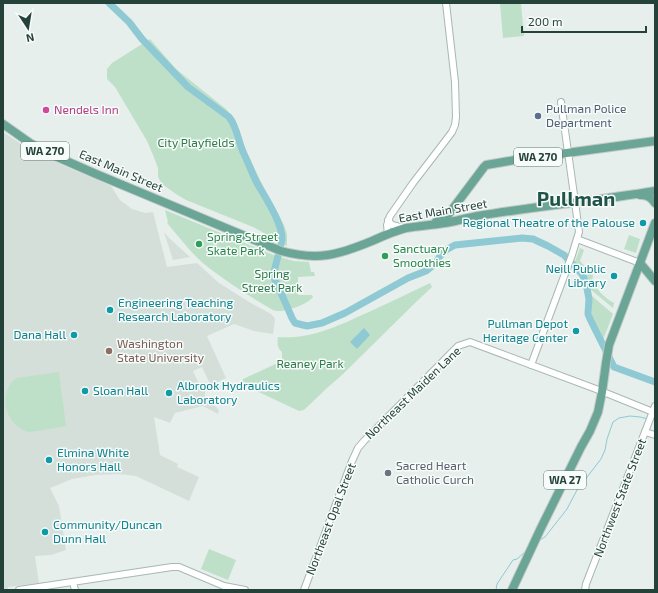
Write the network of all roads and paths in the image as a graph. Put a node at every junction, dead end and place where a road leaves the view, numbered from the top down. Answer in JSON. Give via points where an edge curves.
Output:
{"nodes":[{"id":1,"x":446,"y":3,"type":"edge"},
{"id":2,"x":561,"y":102,"type":"dead end"},
{"id":3,"x":3,"y":124,"type":"edge"},
{"id":4,"x":655,"y":141,"type":"edge"},
{"id":5,"x":568,"y":153,"type":"junction"},
{"id":6,"x":655,"y":191,"type":"edge"},
{"id":7,"x":628,"y":196,"type":"junction"},
{"id":8,"x":576,"y":202,"type":"junction"},
{"id":9,"x":655,"y":203,"type":"edge"},
{"id":10,"x":451,"y":211,"type":"junction"},
{"id":11,"x":466,"y":219,"type":"junction"},
{"id":12,"x":388,"y":220,"type":"junction"},
{"id":13,"x":655,"y":223,"type":"edge"},
{"id":14,"x":432,"y":224,"type":"junction"},
{"id":15,"x":405,"y":229,"type":"junction"},
{"id":16,"x":388,"y":234,"type":"junction"},
{"id":17,"x":577,"y":239,"type":"junction"},
{"id":18,"x":640,"y":263,"type":"junction"},
{"id":19,"x":655,"y":281,"type":"edge"},
{"id":20,"x":530,"y":365,"type":"junction"},
{"id":21,"x":602,"y":392,"type":"junction"},
{"id":22,"x":652,"y":414,"type":"edge"},
{"id":23,"x":645,"y":432,"type":"junction"},
{"id":24,"x":655,"y":435,"type":"edge"},
{"id":25,"x":358,"y":448,"type":"joint"},
{"id":26,"x":73,"y":582,"type":"junction"},
{"id":27,"x":22,"y":590,"type":"edge"},
{"id":28,"x":75,"y":590,"type":"edge"},
{"id":29,"x":245,"y":590,"type":"edge"},
{"id":30,"x":304,"y":590,"type":"edge"},
{"id":31,"x":512,"y":590,"type":"edge"},
{"id":32,"x":585,"y":590,"type":"edge"}],
"edges":[{"from":1,"to":12,"type":"street","via":[[455,82],[455,125]]},
{"from":2,"to":5,"type":"street"},
{"from":3,"to":16,"type":"main road","name":"East Main Street","number":"WA 270","via":[[48,153],[290,253],[317,256],[338,253]]},
{"from":4,"to":5,"type":"main road","number":"WA 270"},
{"from":5,"to":8,"type":"street"},
{"from":5,"to":10,"type":"main road","number":"WA 270","via":[[486,165]]},
{"from":6,"to":7,"type":"main road","name":"East Main Street","number":"WA 270"},
{"from":7,"to":8,"type":"main road","name":"East Main Street","number":"WA 270"},
{"from":7,"to":9,"type":"main road","via":[[646,196]]},
{"from":8,"to":11,"type":"main road","name":"East Main Street","number":"WA 270"},
{"from":8,"to":17,"type":"street","via":[[579,230]]},
{"from":10,"to":11,"type":"main road","via":[[453,216]]},
{"from":10,"to":14,"type":"main road","number":"WA 270","via":[[445,218]]},
{"from":11,"to":14,"type":"main road","name":"East Main Street","number":"WA 270"},
{"from":12,"to":15,"type":"street","via":[[392,225]]},
{"from":12,"to":16,"type":"street"},
{"from":13,"to":18,"type":"main road","number":"WA 27"},
{"from":14,"to":15,"type":"main road","name":"East Main Street","number":"WA 270"},
{"from":15,"to":16,"type":"main road","name":"East Main Street","number":"WA 270"},
{"from":17,"to":18,"type":"street"},
{"from":17,"to":20,"type":"street"},
{"from":18,"to":19,"type":"main road"},
{"from":18,"to":21,"type":"main road","number":"WA 27","via":[[609,344]]},
{"from":20,"to":21,"type":"street"},
{"from":20,"to":25,"type":"street","name":"Northeast Maiden Lane","via":[[470,342],[458,346]]},
{"from":21,"to":22,"type":"street"},
{"from":21,"to":31,"type":"main road","number":"WA 27","via":[[594,422]]},
{"from":22,"to":23,"type":"street","name":"Northwest State Street"},
{"from":23,"to":24,"type":"street"},
{"from":23,"to":32,"type":"street","name":"Northwest State Street"},
{"from":25,"to":30,"type":"street","name":"Northeast Opal Street"},
{"from":26,"to":27,"type":"street"},
{"from":26,"to":28,"type":"street"},
{"from":26,"to":29,"type":"street","via":[[179,566],[224,586]]}]}
